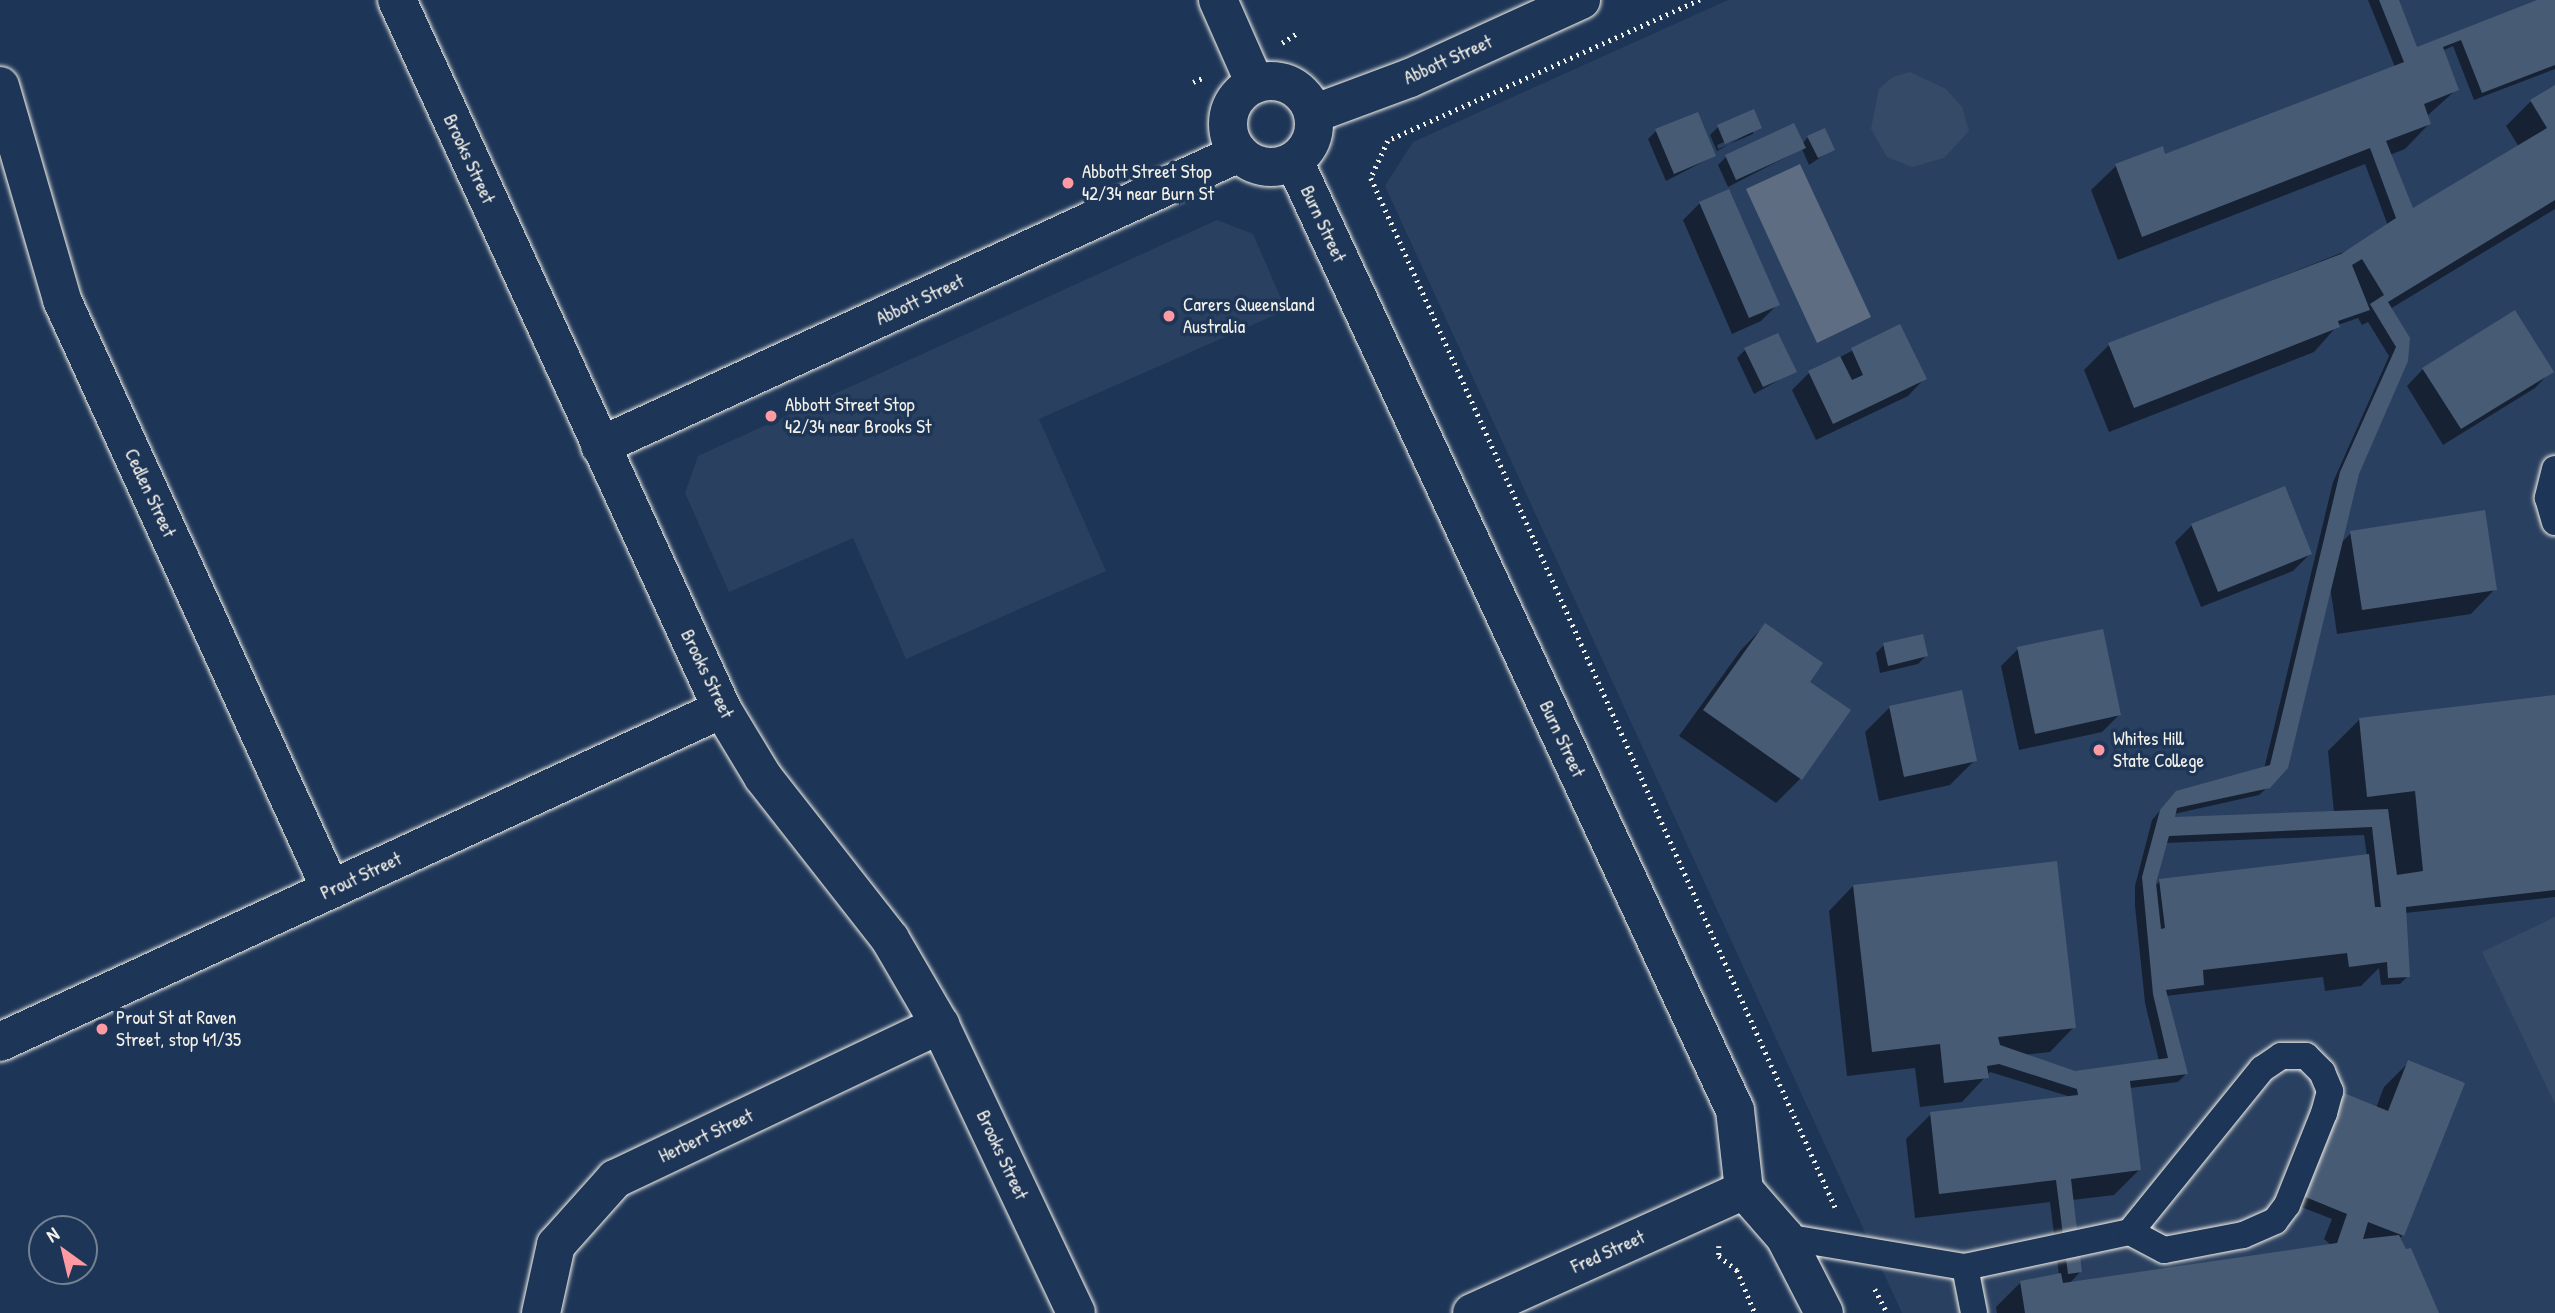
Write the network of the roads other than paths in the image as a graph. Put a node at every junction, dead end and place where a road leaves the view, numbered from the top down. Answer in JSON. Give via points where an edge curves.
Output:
{"nodes":[{"id":1,"x":397,"y":0,"type":"edge"},
{"id":2,"x":1217,"y":0,"type":"edge"},
{"id":3,"x":1581,"y":0,"type":"edge"},
{"id":4,"x":1255,"y":84,"type":"junction"},
{"id":5,"x":0,"y":86,"type":"edge"},
{"id":6,"x":1313,"y":114,"type":"junction"},
{"id":7,"x":1240,"y":153,"type":"junction"},
{"id":8,"x":1294,"y":160,"type":"junction"},
{"id":9,"x":600,"y":446,"type":"junction"},
{"id":10,"x":2555,"y":469,"type":"edge"},
{"id":11,"x":2555,"y":522,"type":"edge"},
{"id":12,"x":722,"y":709,"type":"junction"},
{"id":13,"x":331,"y":890,"type":"junction"},
{"id":14,"x":940,"y":1025,"type":"junction"},
{"id":15,"x":0,"y":1042,"type":"edge"},
{"id":16,"x":1744,"y":1190,"type":"junction"},
{"id":17,"x":2130,"y":1232,"type":"junction"},
{"id":18,"x":1785,"y":1237,"type":"junction"},
{"id":19,"x":1965,"y":1267,"type":"junction"},
{"id":20,"x":541,"y":1313,"type":"edge"},
{"id":21,"x":1076,"y":1313,"type":"edge"},
{"id":22,"x":1472,"y":1313,"type":"edge"},
{"id":23,"x":1824,"y":1313,"type":"edge"},
{"id":24,"x":1974,"y":1313,"type":"edge"}],
"edges":[{"from":1,"to":9,"type":"street","name":"Brooks Street"},
{"from":2,"to":4,"type":"street"},
{"from":3,"to":6,"type":"street","name":"Abbott Street","via":[[1410,78]]},
{"from":4,"to":6,"type":"street","via":[[1285,83],[1298,90]]},
{"from":4,"to":7,"type":"street","via":[[1243,91],[1229,114],[1230,135]]},
{"from":5,"to":13,"type":"street","name":"Cedlen Street","via":[[62,300]]},
{"from":6,"to":8,"type":"street","via":[[1311,141]]},
{"from":7,"to":8,"type":"street","via":[[1265,166]]},
{"from":7,"to":9,"type":"street","name":"Abbott Street"},
{"from":8,"to":16,"type":"street","name":"Burn Street","via":[[1735,1110]]},
{"from":9,"to":12,"type":"street","name":"Brooks Street"},
{"from":10,"to":11,"type":"lane","via":[[2549,498]]},
{"from":12,"to":13,"type":"street","name":"Prout Street"},
{"from":12,"to":14,"type":"street","name":"Brooks Street","via":[[763,777],[890,939]]},
{"from":13,"to":15,"type":"street","name":"Prout Street"},
{"from":14,"to":20,"type":"street","name":"Herbert Street","via":[[615,1179],[556,1245]]},
{"from":14,"to":21,"type":"street","name":"Brooks Street"},
{"from":16,"to":18,"type":"street"},
{"from":16,"to":22,"type":"street","name":"Fred Street"},
{"from":17,"to":17,"type":"lane","via":[[2262,1069],[2281,1056],[2306,1056],[2322,1072],[2330,1091],[2324,1113],[2287,1205],[2275,1221],[2243,1235],[2164,1250]]},
{"from":17,"to":19,"type":"lane"},
{"from":18,"to":19,"type":"lane"},
{"from":18,"to":23,"type":"street"},
{"from":19,"to":24,"type":"lane"}]}
